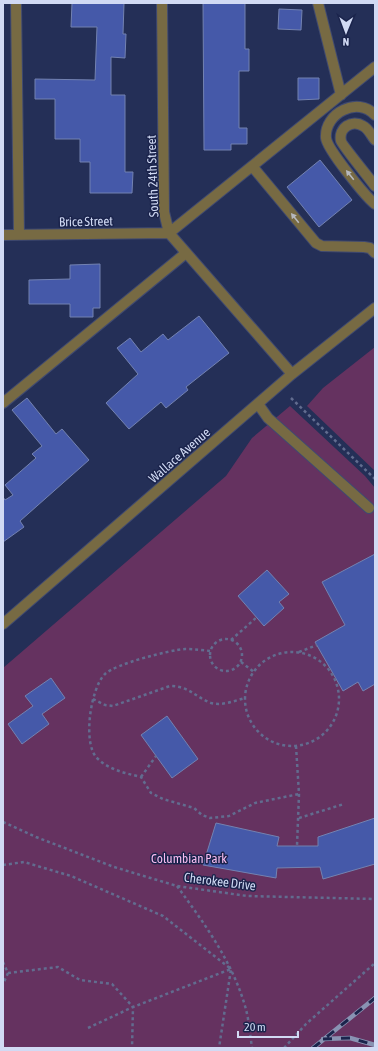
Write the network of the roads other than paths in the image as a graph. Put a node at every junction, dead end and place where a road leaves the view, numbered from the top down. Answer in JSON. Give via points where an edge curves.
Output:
{"nodes":[{"id":1,"x":16,"y":3,"type":"edge"},
{"id":2,"x":162,"y":3,"type":"edge"},
{"id":3,"x":318,"y":3,"type":"edge"},
{"id":4,"x":375,"y":67,"type":"edge"},
{"id":5,"x":341,"y":95,"type":"junction"},
{"id":6,"x":375,"y":115,"type":"edge"},
{"id":7,"x":375,"y":140,"type":"edge"},
{"id":8,"x":252,"y":166,"type":"junction"},
{"id":9,"x":375,"y":186,"type":"edge"},
{"id":10,"x":375,"y":204,"type":"edge"},
{"id":11,"x":169,"y":233,"type":"junction"},
{"id":12,"x":3,"y":235,"type":"edge"},
{"id":13,"x":19,"y":235,"type":"junction"},
{"id":14,"x":186,"y":253,"type":"junction"},
{"id":15,"x":375,"y":253,"type":"edge"},
{"id":16,"x":375,"y":308,"type":"edge"},
{"id":17,"x":292,"y":374,"type":"junction"},
{"id":18,"x":3,"y":403,"type":"edge"},
{"id":19,"x":258,"y":404,"type":"junction"},
{"id":20,"x":370,"y":508,"type":"dead end"},
{"id":21,"x":3,"y":624,"type":"edge"}],
"edges":[{"from":1,"to":13,"type":"street"},
{"from":2,"to":11,"type":"street","name":"South 24th Street","via":[[164,212]]},
{"from":3,"to":5,"type":"street"},
{"from":4,"to":5,"type":"street"},
{"from":5,"to":8,"type":"street"},
{"from":10,"to":6,"type":"street","one_way":true,"via":[[346,170],[326,139],[327,127],[336,114],[347,108],[358,106],[371,110]]},
{"from":7,"to":9,"type":"street","via":[[364,126],[353,124],[343,129],[341,136],[345,149]]},
{"from":8,"to":11,"type":"street"},
{"from":15,"to":8,"type":"street","one_way":true,"via":[[364,247],[322,246],[310,237]]},
{"from":11,"to":13,"type":"street","name":"Brice Street"},
{"from":11,"to":14,"type":"street","name":"South 24th Street"},
{"from":12,"to":13,"type":"street","name":"Brice Street"},
{"from":14,"to":17,"type":"street","name":"South 24th Street"},
{"from":14,"to":18,"type":"street"},
{"from":16,"to":17,"type":"street","name":"Wallace Avenue"},
{"from":17,"to":19,"type":"street","name":"Wallace Avenue"},
{"from":19,"to":20,"type":"street","via":[[268,418]]},
{"from":19,"to":21,"type":"street","name":"Wallace Avenue"}]}
